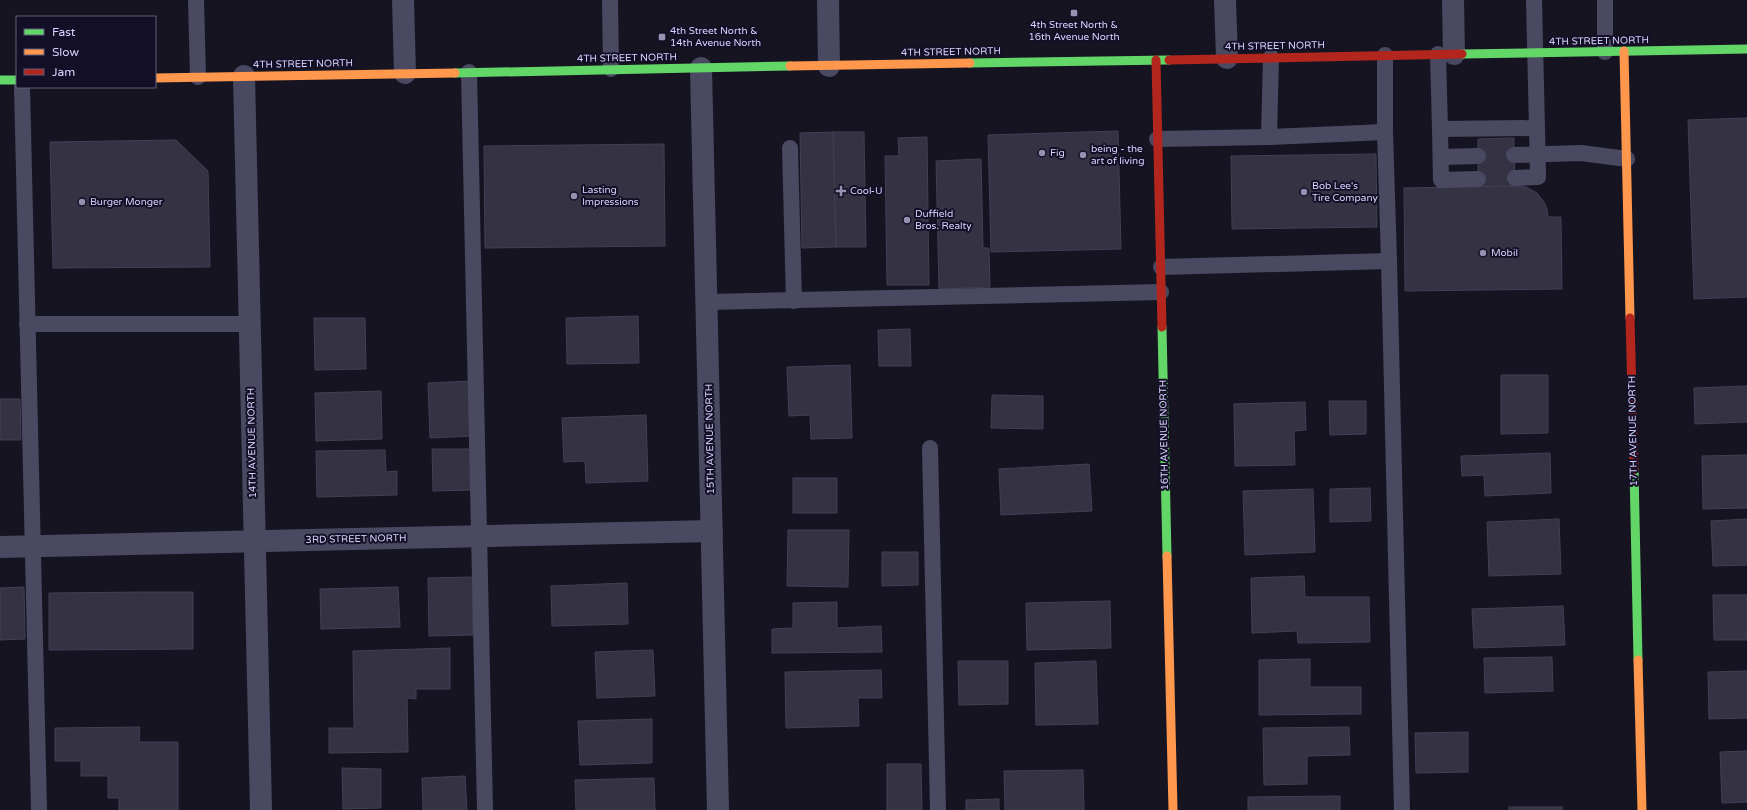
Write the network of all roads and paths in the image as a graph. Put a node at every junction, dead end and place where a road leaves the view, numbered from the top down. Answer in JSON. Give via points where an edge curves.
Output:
{"nodes":[{"id":1,"x":196,"y":0,"type":"edge"},
{"id":2,"x":403,"y":0,"type":"edge"},
{"id":3,"x":610,"y":0,"type":"edge"},
{"id":4,"x":828,"y":0,"type":"edge"},
{"id":5,"x":1225,"y":0,"type":"edge"},
{"id":6,"x":1453,"y":0,"type":"edge"},
{"id":7,"x":1534,"y":0,"type":"edge"},
{"id":8,"x":1605,"y":0,"type":"edge"},
{"id":9,"x":1747,"y":49,"type":"edge"},
{"id":10,"x":1624,"y":51,"type":"junction"},
{"id":11,"x":1605,"y":52,"type":"junction"},
{"id":12,"x":1535,"y":53,"type":"junction"},
{"id":13,"x":1446,"y":54,"type":"junction"},
{"id":14,"x":1385,"y":55,"type":"junction"},
{"id":15,"x":1271,"y":57,"type":"junction"},
{"id":16,"x":1227,"y":58,"type":"junction"},
{"id":17,"x":1156,"y":60,"type":"junction"},
{"id":18,"x":829,"y":66,"type":"junction"},
{"id":19,"x":701,"y":68,"type":"junction"},
{"id":20,"x":611,"y":69,"type":"junction"},
{"id":21,"x":469,"y":72,"type":"junction"},
{"id":22,"x":405,"y":73,"type":"junction"},
{"id":23,"x":244,"y":76,"type":"junction"},
{"id":24,"x":198,"y":77,"type":"junction"},
{"id":25,"x":156,"y":78,"type":"edge"},
{"id":26,"x":0,"y":80,"type":"edge"},
{"id":27,"x":16,"y":80,"type":"edge"},
{"id":28,"x":22,"y":88,"type":"edge"},
{"id":29,"x":1538,"y":128,"type":"junction"},
{"id":30,"x":1440,"y":129,"type":"junction"},
{"id":31,"x":1385,"y":132,"type":"junction"},
{"id":32,"x":1268,"y":137,"type":"junction"},
{"id":33,"x":1157,"y":139,"type":"junction"},
{"id":34,"x":790,"y":148,"type":"dead end"},
{"id":35,"x":1514,"y":155,"type":"dead end"},
{"id":36,"x":1537,"y":155,"type":"junction"},
{"id":37,"x":1478,"y":156,"type":"dead end"},
{"id":38,"x":1440,"y":157,"type":"junction"},
{"id":39,"x":1627,"y":158,"type":"junction"},
{"id":40,"x":1515,"y":178,"type":"dead end"},
{"id":41,"x":1478,"y":179,"type":"dead end"},
{"id":42,"x":1389,"y":261,"type":"junction"},
{"id":43,"x":1161,"y":267,"type":"junction"},
{"id":44,"x":1161,"y":292,"type":"junction"},
{"id":45,"x":794,"y":301,"type":"junction"},
{"id":46,"x":706,"y":302,"type":"junction"},
{"id":47,"x":27,"y":324,"type":"junction"},
{"id":48,"x":249,"y":324,"type":"junction"},
{"id":49,"x":930,"y":448,"type":"dead end"},
{"id":50,"x":712,"y":531,"type":"junction"},
{"id":51,"x":479,"y":536,"type":"junction"},
{"id":52,"x":255,"y":541,"type":"junction"},
{"id":53,"x":32,"y":546,"type":"junction"},
{"id":54,"x":0,"y":547,"type":"edge"},
{"id":55,"x":38,"y":810,"type":"edge"},
{"id":56,"x":261,"y":810,"type":"edge"},
{"id":57,"x":486,"y":810,"type":"edge"},
{"id":58,"x":718,"y":810,"type":"edge"},
{"id":59,"x":938,"y":810,"type":"edge"},
{"id":60,"x":1173,"y":810,"type":"edge"},
{"id":61,"x":1402,"y":810,"type":"edge"},
{"id":62,"x":1642,"y":810,"type":"edge"}],
"edges":[{"from":1,"to":24,"type":"lane"},
{"from":2,"to":22,"type":"street"},
{"from":3,"to":20,"type":"lane"},
{"from":4,"to":18,"type":"street"},
{"from":5,"to":16,"type":"street"},
{"from":6,"to":13,"type":"street"},
{"from":7,"to":12,"type":"lane"},
{"from":8,"to":11,"type":"lane"},
{"from":9,"to":10,"type":"main road","name":"4TH STREET NORTH"},
{"from":10,"to":11,"type":"main road","name":"4TH STREET NORTH"},
{"from":10,"to":39,"type":"main road","name":"17TH AVENUE NORTH"},
{"from":11,"to":12,"type":"main road","name":"4TH STREET NORTH"},
{"from":12,"to":13,"type":"main road","name":"4TH STREET NORTH"},
{"from":12,"to":29,"type":"lane"},
{"from":13,"to":14,"type":"main road","name":"4TH STREET NORTH"},
{"from":13,"to":30,"type":"lane"},
{"from":14,"to":15,"type":"main road","name":"4TH STREET NORTH"},
{"from":14,"to":31,"type":"lane"},
{"from":15,"to":16,"type":"main road","name":"4TH STREET NORTH"},
{"from":15,"to":32,"type":"lane"},
{"from":16,"to":17,"type":"main road","name":"4TH STREET NORTH"},
{"from":17,"to":18,"type":"main road","name":"4TH STREET NORTH"},
{"from":17,"to":33,"type":"main road","name":"16TH AVENUE NORTH"},
{"from":18,"to":19,"type":"main road","name":"4TH STREET NORTH"},
{"from":19,"to":20,"type":"main road","name":"4TH STREET NORTH"},
{"from":19,"to":46,"type":"street","name":"15TH AVENUE NORTH"},
{"from":20,"to":21,"type":"main road","name":"4TH STREET NORTH"},
{"from":21,"to":22,"type":"main road","name":"4TH STREET NORTH"},
{"from":21,"to":51,"type":"lane"},
{"from":22,"to":23,"type":"main road","name":"4TH STREET NORTH"},
{"from":23,"to":24,"type":"main road","name":"4TH STREET NORTH"},
{"from":23,"to":48,"type":"street","name":"14TH AVENUE NORTH"},
{"from":24,"to":25,"type":"main road","name":"4TH STREET NORTH"},
{"from":26,"to":27,"type":"main road"},
{"from":28,"to":47,"type":"lane"},
{"from":29,"to":30,"type":"lane"},
{"from":29,"to":36,"type":"lane"},
{"from":30,"to":38,"type":"lane"},
{"from":31,"to":32,"type":"lane"},
{"from":31,"to":42,"type":"lane"},
{"from":32,"to":33,"type":"lane"},
{"from":33,"to":43,"type":"main road","name":"16TH AVENUE NORTH"},
{"from":34,"to":45,"type":"lane"},
{"from":35,"to":36,"type":"lane"},
{"from":36,"to":39,"type":"lane","via":[[1581,153]]},
{"from":36,"to":40,"type":"lane","via":[[1538,177]]},
{"from":37,"to":38,"type":"lane"},
{"from":38,"to":41,"type":"lane","via":[[1441,180]]},
{"from":39,"to":62,"type":"main road","name":"17TH AVENUE NORTH"},
{"from":42,"to":43,"type":"lane"},
{"from":42,"to":61,"type":"lane"},
{"from":43,"to":44,"type":"main road","name":"16TH AVENUE NORTH"},
{"from":44,"to":45,"type":"lane"},
{"from":44,"to":60,"type":"main road","name":"16TH AVENUE NORTH"},
{"from":45,"to":46,"type":"lane"},
{"from":46,"to":50,"type":"street","name":"15TH AVENUE NORTH"},
{"from":47,"to":48,"type":"lane"},
{"from":47,"to":53,"type":"lane"},
{"from":48,"to":52,"type":"street","name":"14TH AVENUE NORTH"},
{"from":49,"to":59,"type":"lane"},
{"from":50,"to":51,"type":"street","name":"3RD STREET NORTH"},
{"from":50,"to":58,"type":"street","name":"15TH AVENUE NORTH"},
{"from":51,"to":52,"type":"street","name":"3RD STREET NORTH"},
{"from":51,"to":57,"type":"lane"},
{"from":52,"to":53,"type":"street","name":"3RD STREET NORTH"},
{"from":52,"to":56,"type":"street","name":"14TH AVENUE NORTH"},
{"from":53,"to":54,"type":"street","name":"3RD STREET NORTH"},
{"from":53,"to":55,"type":"lane"}]}
